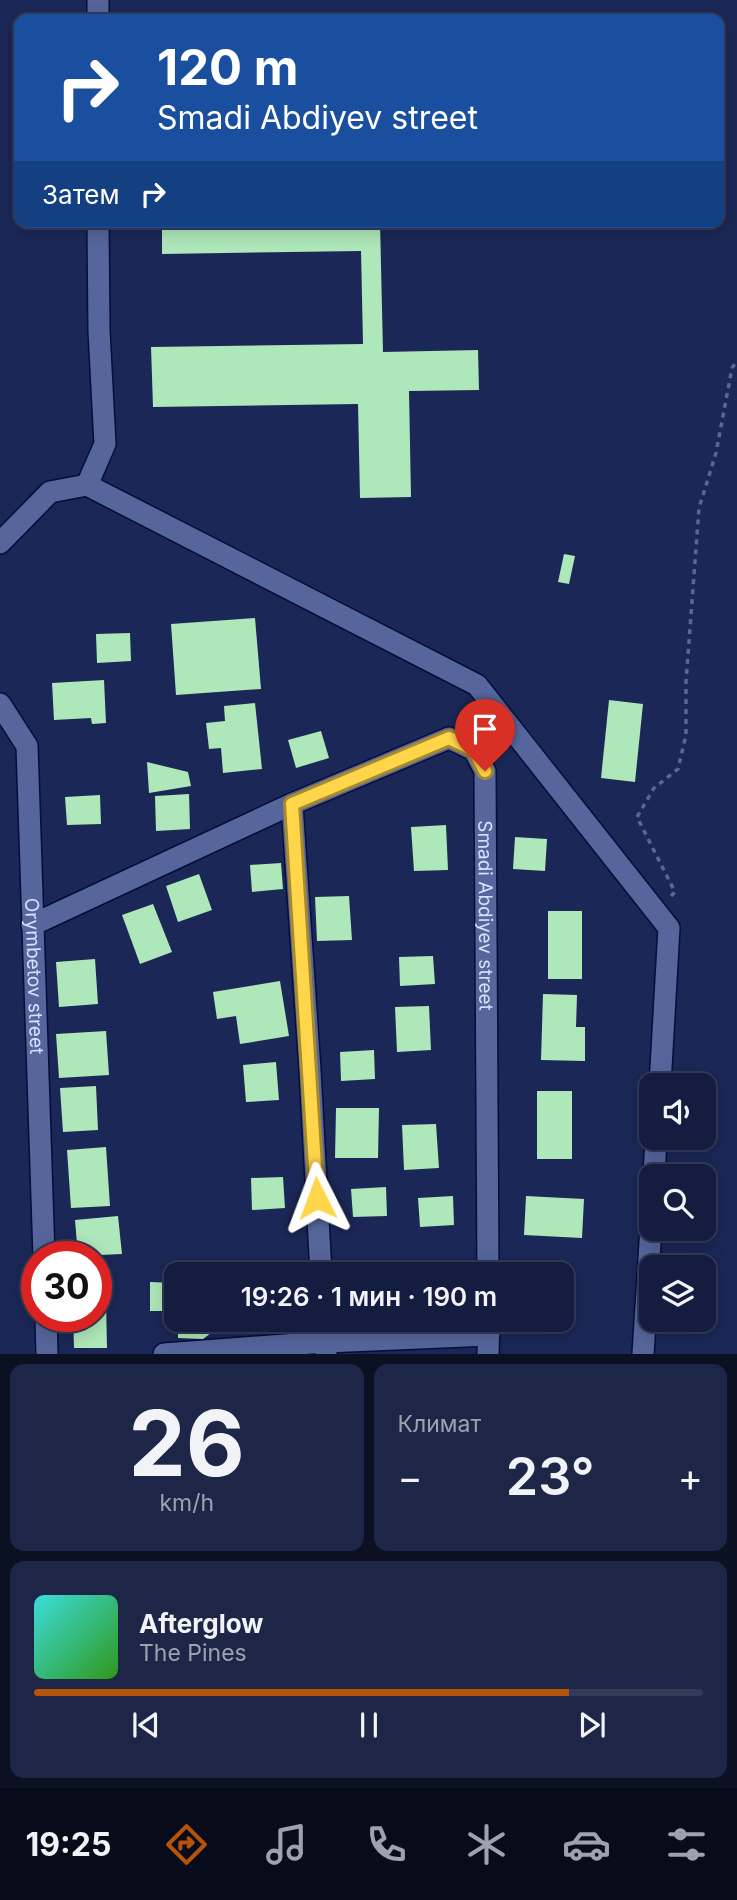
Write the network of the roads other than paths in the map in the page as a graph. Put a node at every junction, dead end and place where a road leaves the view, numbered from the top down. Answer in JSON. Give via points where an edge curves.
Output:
{"nodes":[{"id":1,"x":98,"y":228,"type":"edge"},
{"id":2,"x":87,"y":485,"type":"junction"},
{"id":3,"x":0,"y":543,"type":"edge"},
{"id":4,"x":0,"y":704,"type":"edge"},
{"id":5,"x":292,"y":804,"type":"junction"},
{"id":6,"x":32,"y":925,"type":"junction"},
{"id":7,"x":661,"y":1073,"type":"edge"},
{"id":8,"x":43,"y":1241,"type":"edge"},
{"id":9,"x":650,"y":1241,"type":"edge"},
{"id":10,"x":320,"y":1262,"type":"edge"},
{"id":11,"x":488,"y":1262,"type":"edge"},
{"id":12,"x":46,"y":1332,"type":"edge"},
{"id":13,"x":489,"y":1336,"type":"edge"},
{"id":14,"x":325,"y":1348,"type":"edge"},
{"id":15,"x":47,"y":1354,"type":"edge"},
{"id":16,"x":164,"y":1354,"type":"edge"},
{"id":17,"x":643,"y":1354,"type":"edge"}],
"edges":[{"from":1,"to":2,"type":"street","via":[[105,444]]},
{"from":2,"to":3,"type":"street","via":[[50,492]]},
{"from":2,"to":7,"type":"street","via":[[477,685],[669,928]]},
{"from":4,"to":6,"type":"street","name":"Orymbetov street","via":[[27,746]]},
{"from":5,"to":6,"type":"street","name":"Smadi Abdiyev street"},
{"from":5,"to":10,"type":"street"},
{"from":5,"to":11,"type":"street","name":"Smadi Abdiyev street","via":[[449,738],[474,750],[485,771]]},
{"from":6,"to":8,"type":"street","name":"Orymbetov street"},
{"from":9,"to":17,"type":"street"},
{"from":12,"to":15,"type":"street"},
{"from":13,"to":14,"type":"street"},
{"from":14,"to":16,"type":"street"}]}
